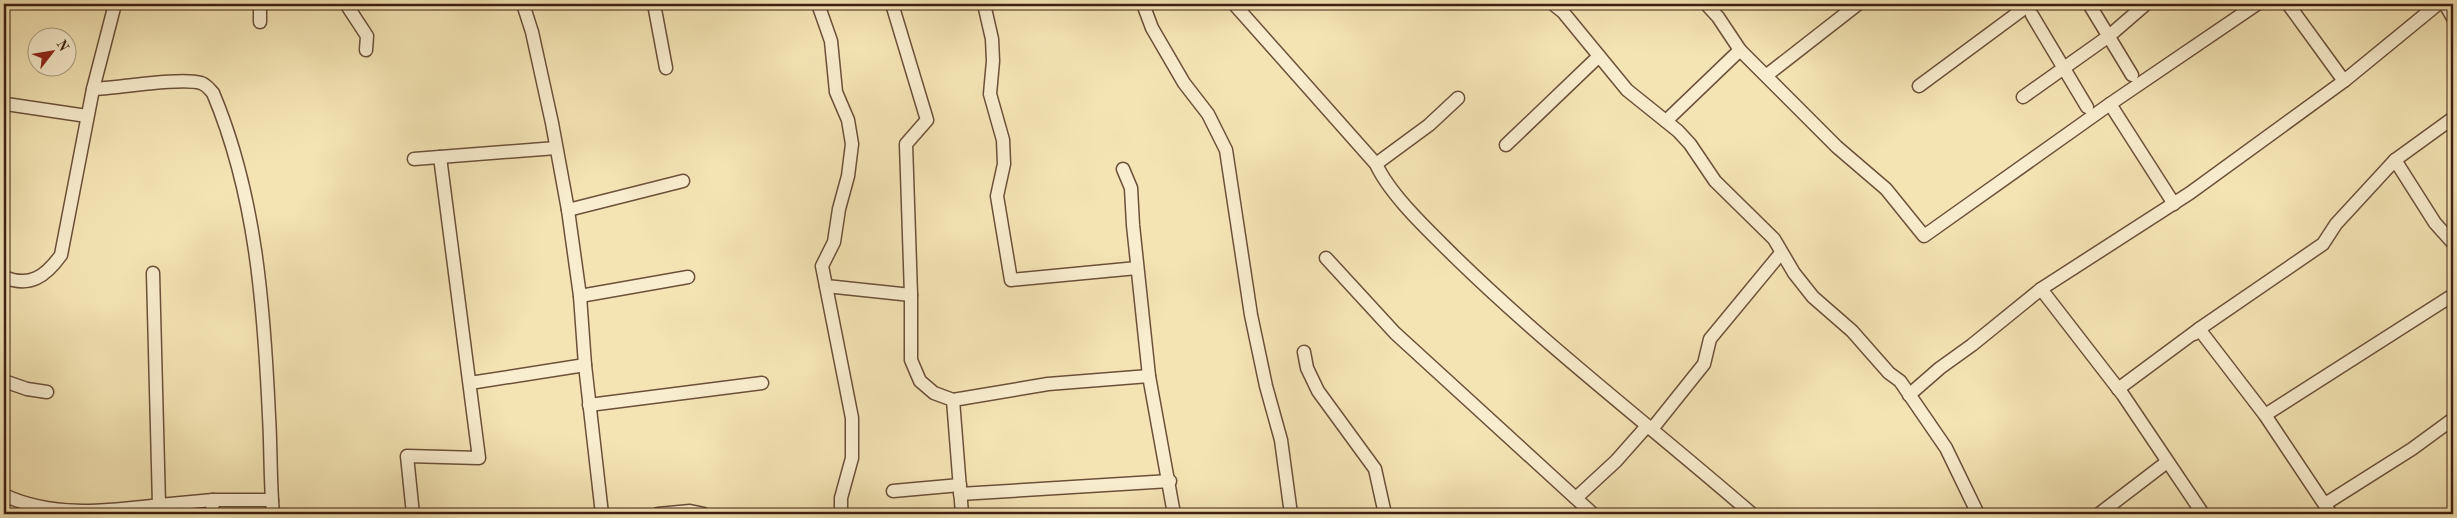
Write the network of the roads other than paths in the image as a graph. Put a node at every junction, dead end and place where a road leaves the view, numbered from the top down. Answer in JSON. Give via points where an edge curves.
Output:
{"nodes":[{"id":1,"x":115,"y":4,"type":"edge"},
{"id":2,"x":260,"y":4,"type":"edge"},
{"id":3,"x":346,"y":4,"type":"edge"},
{"id":4,"x":523,"y":4,"type":"edge"},
{"id":5,"x":654,"y":4,"type":"edge"},
{"id":6,"x":818,"y":4,"type":"edge"},
{"id":7,"x":892,"y":4,"type":"edge"},
{"id":8,"x":984,"y":4,"type":"edge"},
{"id":9,"x":1143,"y":4,"type":"edge"},
{"id":10,"x":1234,"y":4,"type":"edge"},
{"id":11,"x":1553,"y":4,"type":"edge"},
{"id":12,"x":1706,"y":4,"type":"edge"},
{"id":13,"x":1858,"y":4,"type":"edge"},
{"id":14,"x":2089,"y":4,"type":"edge"},
{"id":15,"x":2146,"y":4,"type":"edge"},
{"id":16,"x":2257,"y":4,"type":"edge"},
{"id":17,"x":2288,"y":4,"type":"edge"},
{"id":18,"x":2438,"y":4,"type":"edge"},
{"id":19,"x":2445,"y":4,"type":"edge"},
{"id":20,"x":2031,"y":9,"type":"edge"},
{"id":21,"x":2453,"y":18,"type":"edge"},
{"id":22,"x":260,"y":22,"type":"dead end"},
{"id":23,"x":2109,"y":36,"type":"junction"},
{"id":24,"x":366,"y":50,"type":"dead end"},
{"id":25,"x":1740,"y":50,"type":"junction"},
{"id":26,"x":1599,"y":56,"type":"junction"},
{"id":27,"x":666,"y":68,"type":"dead end"},
{"id":28,"x":2064,"y":68,"type":"junction"},
{"id":29,"x":1767,"y":75,"type":"junction"},
{"id":30,"x":2132,"y":75,"type":"dead end"},
{"id":31,"x":2344,"y":81,"type":"junction"},
{"id":32,"x":1919,"y":86,"type":"dead end"},
{"id":33,"x":93,"y":90,"type":"junction"},
{"id":34,"x":2024,"y":96,"type":"dead end"},
{"id":35,"x":1458,"y":98,"type":"dead end"},
{"id":36,"x":2110,"y":104,"type":"junction"},
{"id":37,"x":2087,"y":107,"type":"dead end"},
{"id":38,"x":4,"y":108,"type":"edge"},
{"id":39,"x":87,"y":116,"type":"junction"},
{"id":40,"x":2453,"y":118,"type":"edge"},
{"id":41,"x":1666,"y":121,"type":"junction"},
{"id":42,"x":1506,"y":145,"type":"dead end"},
{"id":43,"x":556,"y":148,"type":"junction"},
{"id":44,"x":440,"y":157,"type":"junction"},
{"id":45,"x":414,"y":159,"type":"dead end"},
{"id":46,"x":2395,"y":160,"type":"junction"},
{"id":47,"x":1376,"y":164,"type":"junction"},
{"id":48,"x":1123,"y":169,"type":"dead end"},
{"id":49,"x":683,"y":181,"type":"dead end"},
{"id":50,"x":2174,"y":204,"type":"junction"},
{"id":51,"x":568,"y":210,"type":"junction"},
{"id":52,"x":2453,"y":243,"type":"edge"},
{"id":53,"x":1781,"y":253,"type":"junction"},
{"id":54,"x":1326,"y":258,"type":"dead end"},
{"id":55,"x":1137,"y":268,"type":"junction"},
{"id":56,"x":153,"y":273,"type":"dead end"},
{"id":57,"x":4,"y":277,"type":"edge"},
{"id":58,"x":688,"y":277,"type":"dead end"},
{"id":59,"x":826,"y":286,"type":"junction"},
{"id":60,"x":2041,"y":289,"type":"junction"},
{"id":61,"x":911,"y":295,"type":"junction"},
{"id":62,"x":2453,"y":295,"type":"edge"},
{"id":63,"x":580,"y":296,"type":"junction"},
{"id":64,"x":2199,"y":329,"type":"junction"},
{"id":65,"x":1304,"y":352,"type":"dead end"},
{"id":66,"x":585,"y":365,"type":"junction"},
{"id":67,"x":1149,"y":376,"type":"junction"},
{"id":68,"x":4,"y":381,"type":"edge"},
{"id":69,"x":470,"y":383,"type":"junction"},
{"id":70,"x":762,"y":383,"type":"dead end"},
{"id":71,"x":47,"y":392,"type":"dead end"},
{"id":72,"x":2120,"y":392,"type":"junction"},
{"id":73,"x":1910,"y":395,"type":"junction"},
{"id":74,"x":952,"y":400,"type":"junction"},
{"id":75,"x":589,"y":404,"type":"junction"},
{"id":76,"x":2265,"y":415,"type":"junction"},
{"id":77,"x":2453,"y":419,"type":"edge"},
{"id":78,"x":1650,"y":428,"type":"junction"},
{"id":79,"x":2167,"y":462,"type":"junction"},
{"id":80,"x":1170,"y":482,"type":"junction"},
{"id":81,"x":960,"y":490,"type":"junction"},
{"id":82,"x":893,"y":491,"type":"dead end"},
{"id":83,"x":4,"y":495,"type":"edge"},
{"id":84,"x":1576,"y":498,"type":"junction"},
{"id":85,"x":213,"y":500,"type":"junction"},
{"id":86,"x":272,"y":500,"type":"junction"},
{"id":87,"x":159,"y":505,"type":"junction"},
{"id":88,"x":2328,"y":509,"type":"edge"},
{"id":89,"x":212,"y":514,"type":"edge"},
{"id":90,"x":274,"y":514,"type":"edge"},
{"id":91,"x":413,"y":514,"type":"edge"},
{"id":92,"x":602,"y":514,"type":"edge"},
{"id":93,"x":658,"y":514,"type":"edge"},
{"id":94,"x":704,"y":514,"type":"edge"},
{"id":95,"x":841,"y":514,"type":"edge"},
{"id":96,"x":962,"y":514,"type":"edge"},
{"id":97,"x":1174,"y":514,"type":"edge"},
{"id":98,"x":1291,"y":514,"type":"edge"},
{"id":99,"x":1385,"y":514,"type":"edge"},
{"id":100,"x":1593,"y":514,"type":"edge"},
{"id":101,"x":1752,"y":514,"type":"edge"},
{"id":102,"x":1978,"y":514,"type":"edge"},
{"id":103,"x":2099,"y":514,"type":"edge"},
{"id":104,"x":2203,"y":514,"type":"edge"}],
"edges":[{"from":1,"to":33,"type":"street"},
{"from":2,"to":22,"type":"street"},
{"from":3,"to":24,"type":"street","via":[[367,36]]},
{"from":4,"to":43,"type":"street","via":[[532,32]]},
{"from":5,"to":27,"type":"street"},
{"from":6,"to":59,"type":"street","via":[[832,41],[836,92],[848,120],[852,144],[834,242],[822,266]]},
{"from":7,"to":61,"type":"street","via":[[927,120],[906,144]]},
{"from":8,"to":55,"type":"street","via":[[992,39],[990,94],[1003,140],[1004,164],[997,196],[1011,280]]},
{"from":9,"to":98,"type":"street","via":[[1152,28],[1184,83],[1208,114],[1226,150],[1251,315],[1281,440]]},
{"from":10,"to":47,"type":"street"},
{"from":11,"to":26,"type":"street"},
{"from":12,"to":25,"type":"street"},
{"from":13,"to":29,"type":"street"},
{"from":14,"to":23,"type":"street"},
{"from":15,"to":23,"type":"street"},
{"from":16,"to":36,"type":"street"},
{"from":17,"to":31,"type":"street"},
{"from":18,"to":31,"type":"street"},
{"from":19,"to":21,"type":"street"},
{"from":20,"to":28,"type":"street"},
{"from":20,"to":32,"type":"street"},
{"from":23,"to":28,"type":"street"},
{"from":23,"to":30,"type":"street"},
{"from":25,"to":29,"type":"street"},
{"from":25,"to":41,"type":"street"},
{"from":26,"to":41,"type":"street","via":[[1627,90]]},
{"from":26,"to":42,"type":"street"},
{"from":28,"to":34,"type":"street"},
{"from":28,"to":37,"type":"street"},
{"from":29,"to":36,"type":"street","via":[[1837,147],[1886,189],[1924,236]]},
{"from":31,"to":50,"type":"street"},
{"from":33,"to":39,"type":"street"},
{"from":33,"to":86,"type":"street","via":[[182,82],[200,83],[213,93],[246,197],[255,246],[269,414]]},
{"from":35,"to":47,"type":"street"},
{"from":36,"to":50,"type":"street"},
{"from":38,"to":39,"type":"street","via":[[6,104]]},
{"from":39,"to":57,"type":"street","via":[[61,255],[52,268],[29,281],[18,283]]},
{"from":40,"to":46,"type":"street"},
{"from":41,"to":53,"type":"street","via":[[1690,144],[1715,181],[1774,240]]},
{"from":43,"to":44,"type":"street"},
{"from":43,"to":51,"type":"street"},
{"from":44,"to":45,"type":"street"},
{"from":44,"to":69,"type":"street"},
{"from":46,"to":52,"type":"street","via":[[2435,223]]},
{"from":46,"to":64,"type":"street","via":[[2336,224],[2323,244]]},
{"from":47,"to":78,"type":"street","via":[[1381,175],[1426,228],[1483,284]]},
{"from":48,"to":55,"type":"street","via":[[1131,188]]},
{"from":49,"to":51,"type":"street"},
{"from":50,"to":60,"type":"street"},
{"from":51,"to":63,"type":"street"},
{"from":53,"to":73,"type":"street","via":[[1814,297],[1866,344]]},
{"from":53,"to":78,"type":"street","via":[[1710,338],[1704,364]]},
{"from":54,"to":84,"type":"street","via":[[1395,333]]},
{"from":55,"to":67,"type":"street"},
{"from":56,"to":87,"type":"street"},
{"from":58,"to":63,"type":"street"},
{"from":59,"to":61,"type":"street"},
{"from":59,"to":95,"type":"street","via":[[852,418],[852,458],[841,498]]},
{"from":60,"to":72,"type":"street"},
{"from":60,"to":73,"type":"street"},
{"from":61,"to":74,"type":"street","via":[[911,360],[920,381],[934,393]]},
{"from":62,"to":76,"type":"street"},
{"from":63,"to":66,"type":"street"},
{"from":64,"to":72,"type":"street"},
{"from":64,"to":76,"type":"street"},
{"from":65,"to":99,"type":"street","via":[[1307,368],[1318,391],[1374,469]]},
{"from":66,"to":69,"type":"street"},
{"from":66,"to":75,"type":"street"},
{"from":67,"to":74,"type":"street","via":[[1048,384]]},
{"from":67,"to":80,"type":"street"},
{"from":68,"to":71,"type":"street"},
{"from":69,"to":91,"type":"street","via":[[479,458],[406,456]]},
{"from":70,"to":75,"type":"street"},
{"from":72,"to":79,"type":"street"},
{"from":73,"to":102,"type":"street","via":[[1946,448]]},
{"from":74,"to":81,"type":"street"},
{"from":75,"to":92,"type":"street"},
{"from":76,"to":88,"type":"street"},
{"from":77,"to":88,"type":"street"},
{"from":78,"to":84,"type":"street"},
{"from":78,"to":101,"type":"street"},
{"from":79,"to":103,"type":"street"},
{"from":79,"to":104,"type":"street"},
{"from":80,"to":81,"type":"street"},
{"from":80,"to":97,"type":"street"},
{"from":81,"to":82,"type":"street"},
{"from":81,"to":96,"type":"street"},
{"from":83,"to":87,"type":"street","via":[[50,510],[85,512]]},
{"from":84,"to":100,"type":"street"},
{"from":85,"to":86,"type":"street"},
{"from":85,"to":87,"type":"street"},
{"from":85,"to":89,"type":"street"},
{"from":86,"to":90,"type":"street"},
{"from":93,"to":94,"type":"street","via":[[690,511]]}]}
